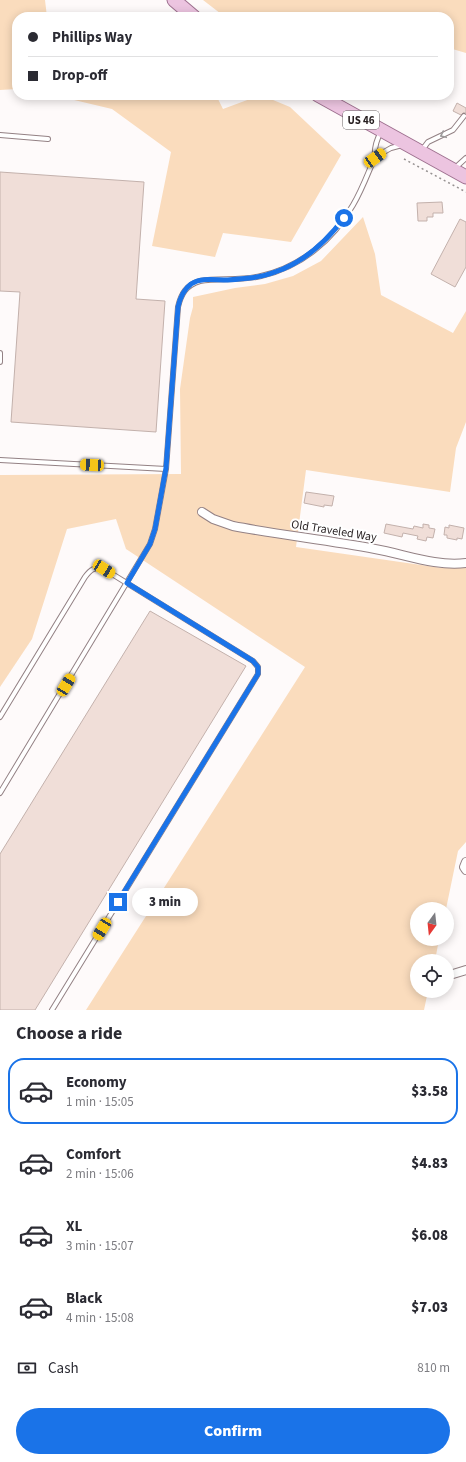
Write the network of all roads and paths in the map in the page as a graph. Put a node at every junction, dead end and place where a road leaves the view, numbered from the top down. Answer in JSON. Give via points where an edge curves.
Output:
{"nodes":[{"id":1,"x":176,"y":1,"type":"edge"},
{"id":2,"x":188,"y":12,"type":"edge"},
{"id":3,"x":327,"y":100,"type":"edge"},
{"id":4,"x":464,"y":116,"type":"dead end"},
{"id":5,"x":381,"y":131,"type":"junction"},
{"id":6,"x":0,"y":135,"type":"edge"},
{"id":7,"x":48,"y":139,"type":"dead end"},
{"id":8,"x":404,"y":144,"type":"junction"},
{"id":9,"x":421,"y":152,"type":"junction"},
{"id":10,"x":375,"y":158,"type":"junction"},
{"id":11,"x":466,"y":158,"type":"edge"},
{"id":12,"x":404,"y":159,"type":"dead end"},
{"id":13,"x":453,"y":170,"type":"junction"},
{"id":14,"x":466,"y":177,"type":"edge"},
{"id":15,"x":466,"y":192,"type":"edge"},
{"id":16,"x":0,"y":353,"type":"edge"},
{"id":17,"x":0,"y":362,"type":"edge"},
{"id":18,"x":0,"y":460,"type":"edge"},
{"id":19,"x":166,"y":468,"type":"junction"},
{"id":20,"x":202,"y":512,"type":"dead end"},
{"id":21,"x":466,"y":563,"type":"edge"},
{"id":22,"x":127,"y":583,"type":"junction"},
{"id":23,"x":0,"y":717,"type":"edge"},
{"id":24,"x":0,"y":793,"type":"edge"},
{"id":25,"x":466,"y":862,"type":"edge"},
{"id":26,"x":466,"y":870,"type":"edge"},
{"id":27,"x":466,"y":970,"type":"edge"},
{"id":28,"x":454,"y":974,"type":"edge"},
{"id":29,"x":52,"y":1010,"type":"edge"}],
"edges":[{"from":1,"to":2,"type":"main road"},
{"from":3,"to":5,"type":"main road","number":"US 46"},
{"from":4,"to":9,"type":"lane","one_way":true,"via":[[453,130],[428,142]]},
{"from":5,"to":8,"type":"main road","number":"US 46"},
{"from":5,"to":10,"type":"lane","via":[[374,150]]},
{"from":6,"to":7,"type":"lane"},
{"from":8,"to":9,"type":"main road","number":"US 46"},
{"from":8,"to":10,"type":"lane","via":[[391,148]]},
{"from":9,"to":13,"type":"main road","number":"US 46"},
{"from":10,"to":19,"type":"lane","via":[[351,209],[331,235],[303,259],[260,277],[200,281],[193,283],[184,292],[178,307]]},
{"from":11,"to":13,"type":"lane"},
{"from":12,"to":15,"type":"path"},
{"from":13,"to":14,"type":"main road","number":"US 46"},
{"from":16,"to":17,"type":"lane"},
{"from":18,"to":19,"type":"lane"},
{"from":19,"to":22,"type":"lane","via":[[150,544]]},
{"from":20,"to":21,"type":"street","name":"Old Traveled Way","via":[[233,526],[370,548],[432,561]]},
{"from":22,"to":23,"type":"lane","via":[[104,569],[96,567],[90,570]]},
{"from":22,"to":24,"type":"lane"},
{"from":22,"to":29,"type":"lane","via":[[253,661],[258,667],[258,674]]},
{"from":25,"to":26,"type":"street"},
{"from":27,"to":28,"type":"street"}]}
